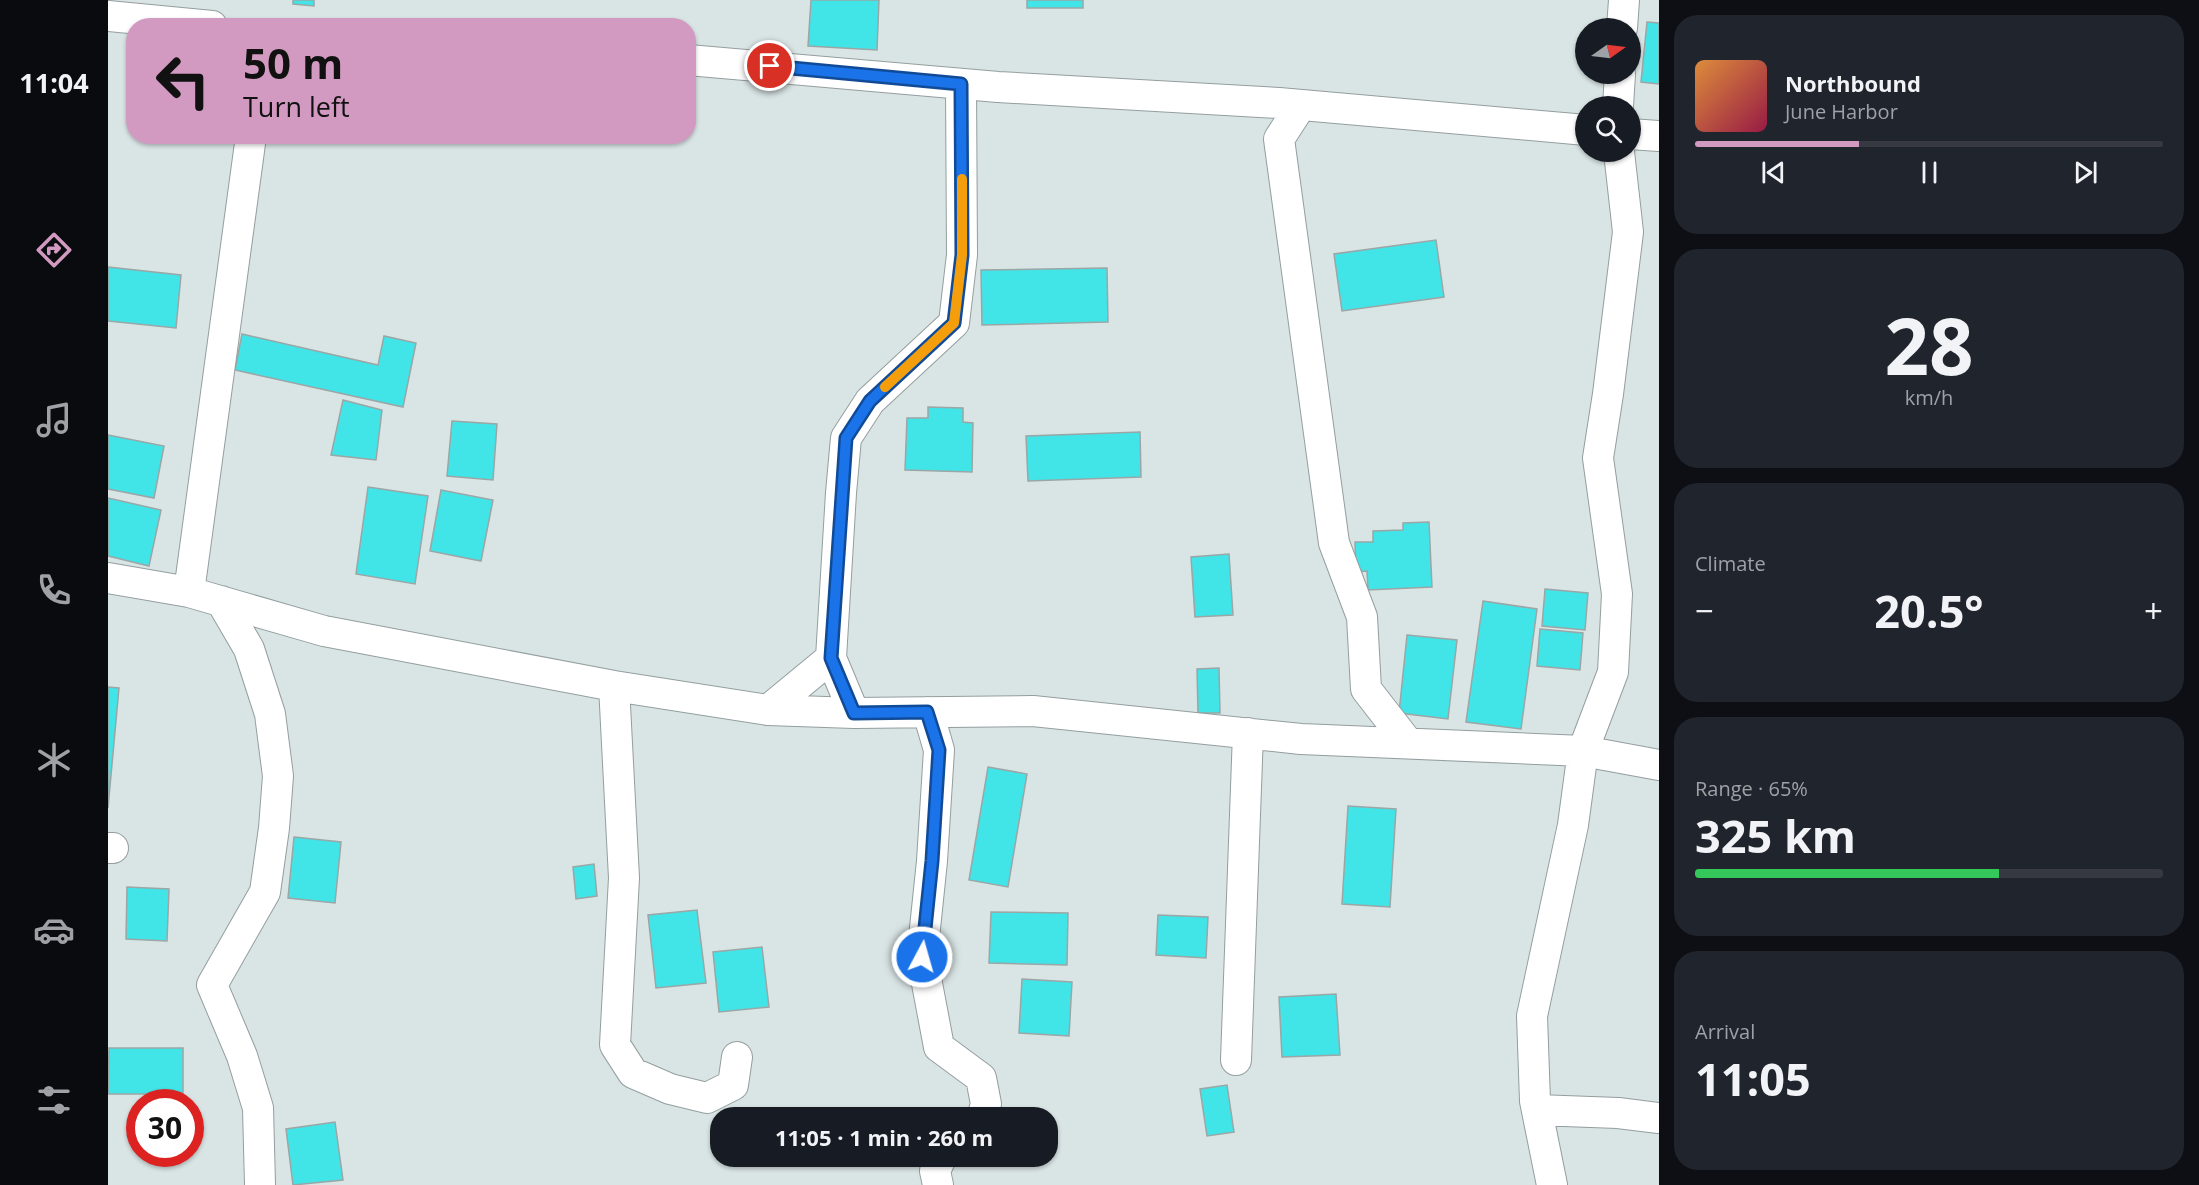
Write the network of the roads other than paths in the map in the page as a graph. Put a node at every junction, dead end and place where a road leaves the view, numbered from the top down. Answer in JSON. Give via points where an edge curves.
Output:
{"nodes":[{"id":1,"x":1624,"y":0,"type":"edge"},
{"id":2,"x":108,"y":16,"type":"edge"},
{"id":3,"x":129,"y":18,"type":"edge"},
{"id":4,"x":1623,"y":18,"type":"edge"},
{"id":5,"x":696,"y":61,"type":"edge"},
{"id":6,"x":961,"y":84,"type":"junction"},
{"id":7,"x":1301,"y":105,"type":"junction"},
{"id":8,"x":1575,"y":129,"type":"edge"},
{"id":9,"x":1641,"y":135,"type":"edge"},
{"id":10,"x":1659,"y":136,"type":"edge"},
{"id":11,"x":250,"y":144,"type":"edge"},
{"id":12,"x":1619,"y":162,"type":"edge"},
{"id":13,"x":108,"y":578,"type":"edge"},
{"id":14,"x":189,"y":592,"type":"junction"},
{"id":15,"x":221,"y":601,"type":"junction"},
{"id":16,"x":831,"y":658,"type":"junction"},
{"id":17,"x":614,"y":686,"type":"junction"},
{"id":18,"x":768,"y":710,"type":"junction"},
{"id":19,"x":927,"y":712,"type":"junction"},
{"id":20,"x":854,"y":713,"type":"junction"},
{"id":21,"x":1248,"y":733,"type":"junction"},
{"id":22,"x":1408,"y":743,"type":"junction"},
{"id":23,"x":1583,"y":751,"type":"junction"},
{"id":24,"x":1659,"y":765,"type":"edge"},
{"id":25,"x":737,"y":1057,"type":"dead end"},
{"id":26,"x":1236,"y":1060,"type":"dead end"},
{"id":27,"x":985,"y":1107,"type":"edge"},
{"id":28,"x":1537,"y":1110,"type":"junction"},
{"id":29,"x":1659,"y":1118,"type":"edge"},
{"id":30,"x":937,"y":1167,"type":"edge"},
{"id":31,"x":260,"y":1185,"type":"edge"},
{"id":32,"x":938,"y":1185,"type":"edge"},
{"id":33,"x":1552,"y":1185,"type":"edge"}],
"edges":[{"from":1,"to":4,"type":"street"},
{"from":2,"to":3,"type":"street"},
{"from":5,"to":6,"type":"street"},
{"from":6,"to":7,"type":"street"},
{"from":6,"to":16,"type":"street","via":[[962,255],[954,323],[870,401],[846,438]]},
{"from":7,"to":8,"type":"street"},
{"from":7,"to":22,"type":"street","via":[[1279,139],[1334,543],[1362,617],[1366,689]]},
{"from":9,"to":10,"type":"street"},
{"from":11,"to":14,"type":"street"},
{"from":12,"to":23,"type":"street","via":[[1628,232],[1598,458],[1617,594],[1614,672]]},
{"from":13,"to":14,"type":"street"},
{"from":14,"to":15,"type":"street"},
{"from":15,"to":17,"type":"street","via":[[324,631]]},
{"from":15,"to":31,"type":"street","via":[[249,649],[270,714],[278,776],[265,892],[212,985],[242,1056],[258,1108]]},
{"from":16,"to":18,"type":"street"},
{"from":16,"to":20,"type":"street"},
{"from":17,"to":18,"type":"street"},
{"from":17,"to":25,"type":"street","via":[[624,878],[615,1045],[633,1073],[670,1089],[707,1098],[734,1085]]},
{"from":18,"to":20,"type":"street"},
{"from":19,"to":20,"type":"street"},
{"from":19,"to":21,"type":"street","via":[[1033,711]]},
{"from":19,"to":27,"type":"street","via":[[939,750],[922,957],[939,1047],[981,1078]]},
{"from":21,"to":22,"type":"street"},
{"from":21,"to":26,"type":"street"},
{"from":22,"to":23,"type":"street"},
{"from":23,"to":24,"type":"street"},
{"from":23,"to":28,"type":"street","via":[[1573,825],[1532,1016]]},
{"from":28,"to":29,"type":"street"},
{"from":28,"to":33,"type":"street"},
{"from":30,"to":32,"type":"street"}]}
